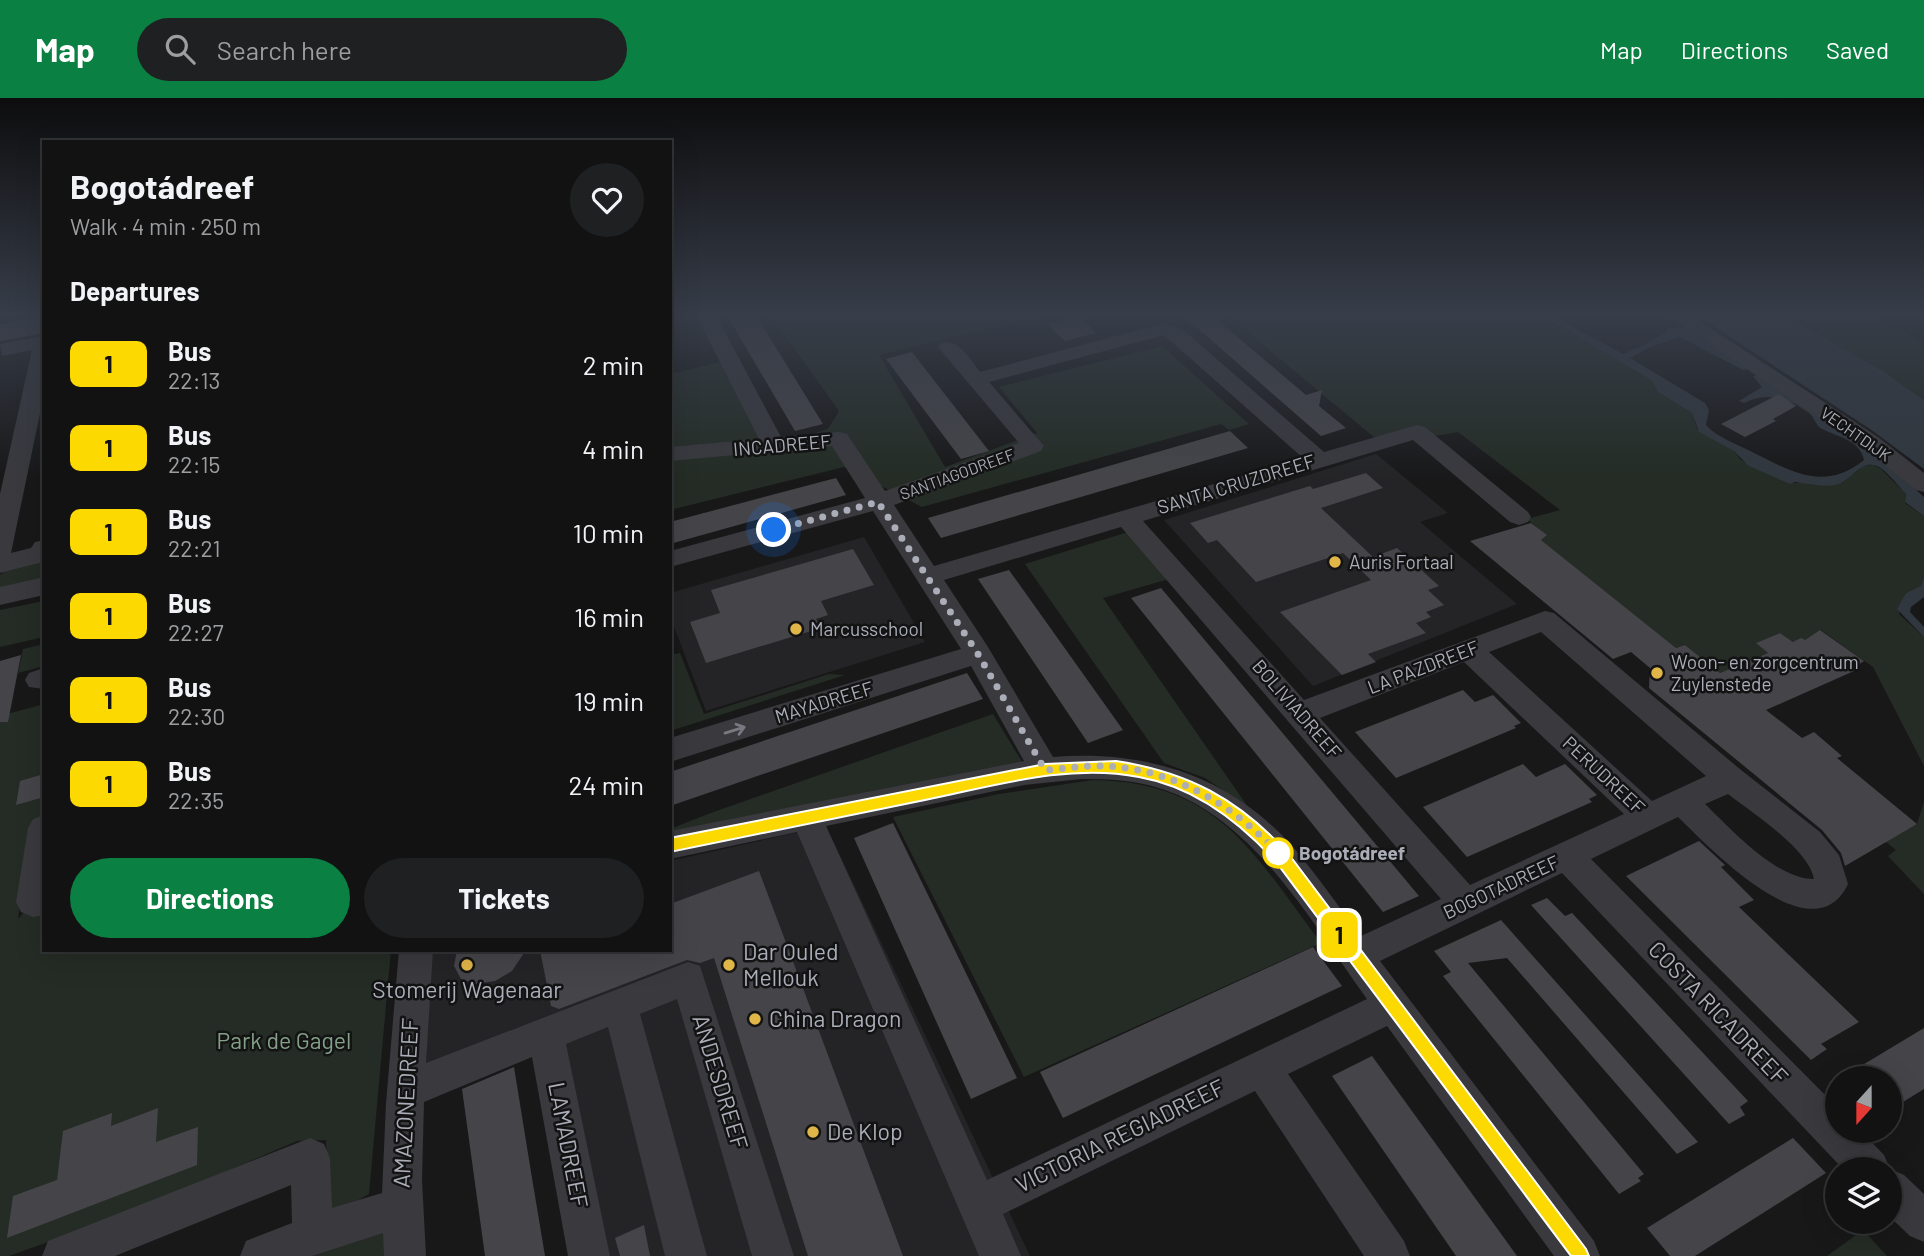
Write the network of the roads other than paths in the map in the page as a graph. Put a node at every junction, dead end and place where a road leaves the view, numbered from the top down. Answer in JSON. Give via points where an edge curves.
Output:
{"nodes":[{"id":1,"x":41,"y":371,"type":"edge"},
{"id":2,"x":735,"y":371,"type":"edge"},
{"id":3,"x":969,"y":371,"type":"edge"},
{"id":4,"x":1002,"y":371,"type":"edge"},
{"id":5,"x":1218,"y":371,"type":"edge"},
{"id":6,"x":1762,"y":371,"type":"edge"},
{"id":7,"x":976,"y":379,"type":"junction"},
{"id":8,"x":38,"y":397,"type":"edge"},
{"id":9,"x":774,"y":446,"type":"junction"},
{"id":10,"x":672,"y":454,"type":"edge"},
{"id":11,"x":1318,"y":459,"type":"junction"},
{"id":12,"x":1924,"y":485,"type":"edge"},
{"id":13,"x":878,"y":502,"type":"junction"},
{"id":14,"x":1126,"y":517,"type":"junction"},
{"id":15,"x":1519,"y":517,"type":"dead end"},
{"id":16,"x":0,"y":550,"type":"edge"},
{"id":17,"x":42,"y":554,"type":"edge"},
{"id":18,"x":672,"y":558,"type":"edge"},
{"id":19,"x":0,"y":564,"type":"edge"},
{"id":20,"x":928,"y":576,"type":"junction"},
{"id":21,"x":42,"y":586,"type":"edge"},
{"id":22,"x":0,"y":596,"type":"edge"},
{"id":23,"x":1469,"y":650,"type":"junction"},
{"id":24,"x":978,"y":654,"type":"junction"},
{"id":25,"x":1301,"y":713,"type":"junction"},
{"id":26,"x":672,"y":749,"type":"edge"},
{"id":27,"x":1045,"y":770,"type":"junction"},
{"id":28,"x":1730,"y":779,"type":"junction"},
{"id":29,"x":1682,"y":802,"type":"junction"},
{"id":30,"x":1648,"y":817,"type":"junction"},
{"id":31,"x":807,"y":818,"type":"junction"},
{"id":32,"x":42,"y":841,"type":"edge"},
{"id":33,"x":672,"y":845,"type":"edge"},
{"id":34,"x":1568,"y":857,"type":"junction"},
{"id":35,"x":42,"y":900,"type":"edge"},
{"id":36,"x":1466,"y":904,"type":"junction"},
{"id":37,"x":416,"y":952,"type":"edge"},
{"id":38,"x":1354,"y":956,"type":"junction"},
{"id":39,"x":621,"y":1005,"type":"junction"},
{"id":40,"x":1391,"y":1006,"type":"junction"},
{"id":41,"x":546,"y":1034,"type":"junction"},
{"id":42,"x":1261,"y":1067,"type":"junction"},
{"id":43,"x":406,"y":1090,"type":"junction"},
{"id":44,"x":1858,"y":1157,"type":"edge"},
{"id":45,"x":1902,"y":1201,"type":"edge"},
{"id":46,"x":978,"y":1205,"type":"junction"},
{"id":47,"x":401,"y":1207,"type":"junction"},
{"id":48,"x":1924,"y":1222,"type":"edge"},
{"id":49,"x":313,"y":1235,"type":"junction"},
{"id":50,"x":1387,"y":1255,"type":"edge"},
{"id":51,"x":63,"y":1256,"type":"edge"},
{"id":52,"x":261,"y":1256,"type":"edge"},
{"id":53,"x":405,"y":1256,"type":"edge"},
{"id":54,"x":589,"y":1256,"type":"edge"},
{"id":55,"x":686,"y":1256,"type":"edge"},
{"id":56,"x":773,"y":1256,"type":"edge"},
{"id":57,"x":1000,"y":1256,"type":"edge"},
{"id":58,"x":1578,"y":1256,"type":"edge"}],
"edges":[{"from":1,"to":8,"type":"street"},
{"from":2,"to":9,"type":"street"},
{"from":3,"to":7,"type":"street","name":"SANTIAGODREEF"},
{"from":4,"to":7,"type":"street"},
{"from":5,"to":11,"type":"street"},
{"from":6,"to":12,"type":"street","name":"VECHTDIJK","via":[[1870,442]]},
{"from":7,"to":13,"type":"street","name":"SANTIAGODREEF","via":[[1033,446]]},
{"from":8,"to":16,"type":"street"},
{"from":9,"to":10,"type":"street","name":"INCADREEF"},
{"from":9,"to":13,"type":"street","name":"INCADREEF","via":[[839,439]]},
{"from":11,"to":14,"type":"street","name":"SANTA CRUZDREEF"},
{"from":11,"to":15,"type":"street","name":"SANTA CRUZDREEF","via":[[1417,432]]},
{"from":13,"to":18,"type":"street"},
{"from":13,"to":20,"type":"street","name":"INCADREEF"},
{"from":14,"to":20,"type":"street","name":"SANTA CRUZDREEF"},
{"from":14,"to":25,"type":"street","name":"BOLIVIADREEF"},
{"from":17,"to":19,"type":"street"},
{"from":20,"to":24,"type":"street","name":"INCADREEF"},
{"from":21,"to":22,"type":"street"},
{"from":23,"to":25,"type":"street","name":"LA PAZDREEF"},
{"from":23,"to":28,"type":"street","name":"LA PAZDREEF","via":[[1545,620]]},
{"from":23,"to":30,"type":"street","name":"PERUDREEF"},
{"from":26,"to":24,"type":"street","name":"MAYADREEF","one_way":true},
{"from":24,"to":27,"type":"street","name":"INCADREEF"},
{"from":25,"to":36,"type":"street","name":"BOLIVIADREEF"},
{"from":27,"to":31,"type":"street"},
{"from":27,"to":38,"type":"street","via":[[1098,766],[1142,771],[1189,785],[1229,808],[1282,857]]},
{"from":28,"to":29,"type":"street","name":"PERUDREEF"},
{"from":28,"to":29,"type":"street","via":[[1814,848],[1827,864],[1832,884],[1820,893],[1799,894],[1769,879]]},
{"from":29,"to":30,"type":"street","name":"PERUDREEF"},
{"from":30,"to":34,"type":"street","name":"BOGOTADREEF"},
{"from":31,"to":33,"type":"street"},
{"from":31,"to":46,"type":"street"},
{"from":32,"to":35,"type":"street","via":[[33,902]]},
{"from":34,"to":36,"type":"street","name":"BOGOTADREEF"},
{"from":34,"to":44,"type":"street","name":"COSTA RICADREEF"},
{"from":36,"to":38,"type":"street","name":"BOGOTADREEF"},
{"from":37,"to":43,"type":"street","name":"AMAZONEDREEF"},
{"from":38,"to":40,"type":"street"},
{"from":39,"to":41,"type":"street"},
{"from":39,"to":55,"type":"street"},
{"from":39,"to":56,"type":"street","name":"ANDESDREEF","via":[[688,978]]},
{"from":40,"to":42,"type":"street","name":"VICTORIA REGIADREEF"},
{"from":40,"to":58,"type":"street"},
{"from":41,"to":43,"type":"street"},
{"from":41,"to":54,"type":"street","name":"LAMADREEF"},
{"from":42,"to":46,"type":"street","name":"VICTORIA REGIADREEF"},
{"from":42,"to":50,"type":"street"},
{"from":43,"to":47,"type":"street","name":"AMAZONEDREEF"},
{"from":45,"to":48,"type":"street"},
{"from":46,"to":57,"type":"street"},
{"from":47,"to":49,"type":"street"},
{"from":47,"to":53,"type":"street","name":"AMAZONEDREEF"},
{"from":49,"to":51,"type":"street","via":[[310,1158]]},
{"from":49,"to":52,"type":"street"}]}
